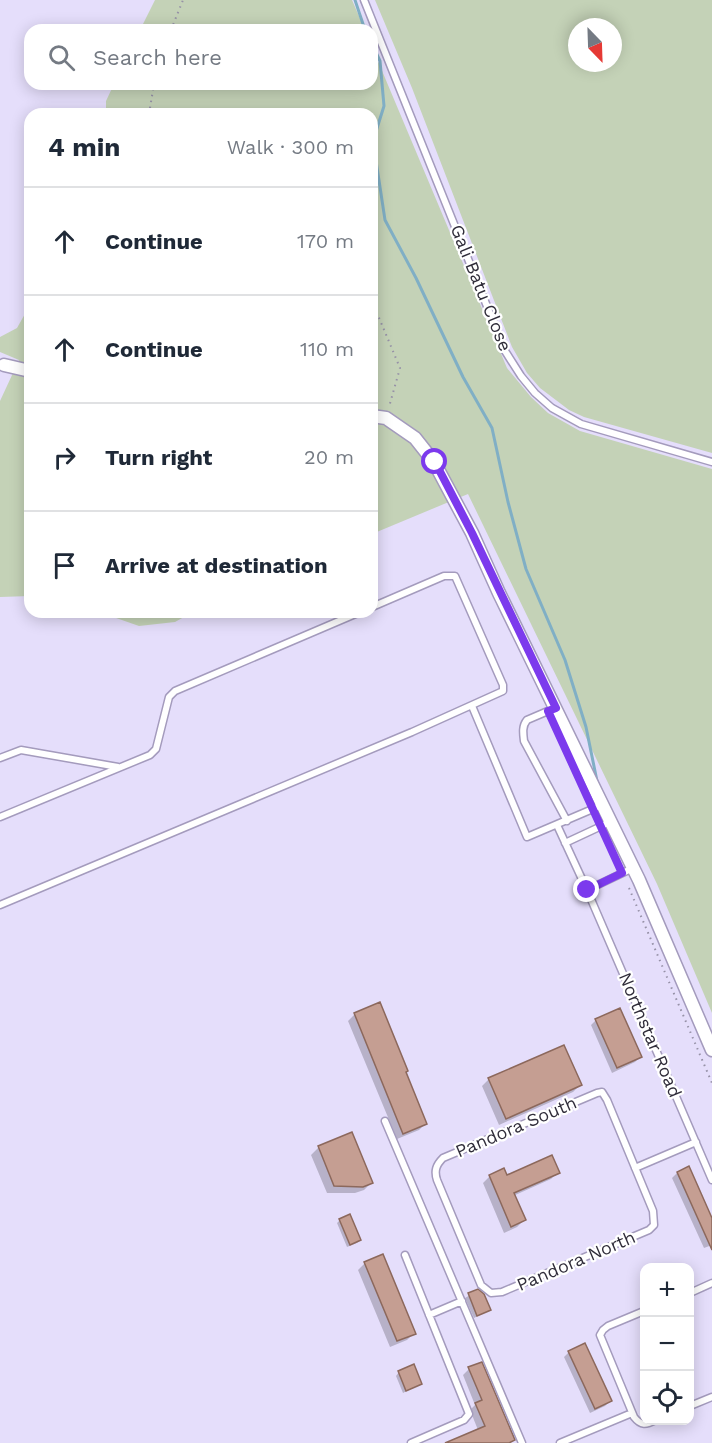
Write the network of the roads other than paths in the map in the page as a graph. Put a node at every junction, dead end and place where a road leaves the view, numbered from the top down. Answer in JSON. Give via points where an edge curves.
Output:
{"nodes":[{"id":1,"x":364,"y":0,"type":"edge"},
{"id":2,"x":374,"y":24,"type":"edge"},
{"id":3,"x":378,"y":35,"type":"edge"},
{"id":4,"x":2,"y":368,"type":"edge"},
{"id":5,"x":24,"y":370,"type":"edge"},
{"id":6,"x":378,"y":417,"type":"edge"},
{"id":7,"x":712,"y":462,"type":"edge"},
{"id":8,"x":378,"y":604,"type":"edge"},
{"id":9,"x":346,"y":618,"type":"edge"},
{"id":10,"x":472,"y":706,"type":"junction"},
{"id":11,"x":556,"y":708,"type":"junction"},
{"id":12,"x":0,"y":758,"type":"edge"},
{"id":13,"x":119,"y":767,"type":"junction"},
{"id":14,"x":602,"y":805,"type":"junction"},
{"id":15,"x":0,"y":817,"type":"edge"},
{"id":16,"x":567,"y":821,"type":"junction"},
{"id":17,"x":610,"y":822,"type":"junction"},
{"id":18,"x":557,"y":825,"type":"junction"},
{"id":19,"x":566,"y":843,"type":"junction"},
{"id":20,"x":627,"y":871,"type":"junction"},
{"id":21,"x":587,"y":890,"type":"junction"},
{"id":22,"x":0,"y":904,"type":"edge"},
{"id":23,"x":712,"y":1050,"type":"edge"},
{"id":24,"x":385,"y":1120,"type":"dead end"},
{"id":25,"x":696,"y":1142,"type":"junction"},
{"id":26,"x":635,"y":1168,"type":"junction"},
{"id":27,"x":712,"y":1180,"type":"edge"},
{"id":28,"x":405,"y":1255,"type":"dead end"},
{"id":29,"x":712,"y":1283,"type":"edge"},
{"id":30,"x":694,"y":1291,"type":"edge"},
{"id":31,"x":491,"y":1293,"type":"joint"},
{"id":32,"x":462,"y":1301,"type":"junction"},
{"id":33,"x":640,"y":1313,"type":"edge"},
{"id":34,"x":429,"y":1315,"type":"junction"},
{"id":35,"x":712,"y":1396,"type":"edge"},
{"id":36,"x":694,"y":1404,"type":"edge"},
{"id":37,"x":632,"y":1413,"type":"junction"},
{"id":38,"x":640,"y":1424,"type":"edge"},
{"id":39,"x":411,"y":1443,"type":"edge"},
{"id":40,"x":522,"y":1443,"type":"edge"},
{"id":41,"x":560,"y":1443,"type":"edge"}],
"edges":[{"from":1,"to":2,"type":"lane","name":"Gali Batu Close"},
{"from":3,"to":7,"type":"lane","name":"Gali Batu Close","via":[[505,351],[521,376],[552,408],[581,424]]},
{"from":4,"to":5,"type":"street"},
{"from":6,"to":11,"type":"street","via":[[386,418],[415,438],[435,462]]},
{"from":8,"to":10,"type":"lane","via":[[444,576],[455,576],[504,689]]},
{"from":9,"to":13,"type":"lane","via":[[175,692],[169,697],[156,749]]},
{"from":10,"to":18,"type":"lane","via":[[524,833],[532,836]]},
{"from":10,"to":22,"type":"lane"},
{"from":11,"to":14,"type":"street"},
{"from":11,"to":16,"type":"lane","via":[[527,720],[523,734]]},
{"from":12,"to":13,"type":"lane","via":[[21,750]]},
{"from":13,"to":15,"type":"lane"},
{"from":14,"to":16,"type":"lane"},
{"from":14,"to":17,"type":"street"},
{"from":16,"to":18,"type":"lane"},
{"from":17,"to":19,"type":"lane"},
{"from":17,"to":20,"type":"street"},
{"from":18,"to":19,"type":"lane","name":"Northstar Road"},
{"from":19,"to":21,"type":"lane","name":"Northstar Road"},
{"from":20,"to":21,"type":"lane"},
{"from":20,"to":23,"type":"street"},
{"from":21,"to":25,"type":"lane","name":"Northstar Road"},
{"from":24,"to":32,"type":"lane"},
{"from":25,"to":26,"type":"lane"},
{"from":25,"to":27,"type":"lane","name":"Northstar Road"},
{"from":26,"to":31,"type":"lane","name":"Pandora North","via":[[653,1211],[655,1221],[649,1230],[502,1292]]},
{"from":26,"to":31,"type":"lane","name":"Pandora South","via":[[602,1092],[443,1158],[436,1170],[437,1180],[482,1285]]},
{"from":28,"to":34,"type":"lane"},
{"from":29,"to":30,"type":"lane"},
{"from":32,"to":34,"type":"lane"},
{"from":32,"to":40,"type":"lane"},
{"from":33,"to":37,"type":"lane","via":[[608,1326],[600,1335]]},
{"from":34,"to":39,"type":"lane","via":[[469,1414],[464,1420]]},
{"from":35,"to":36,"type":"lane"},
{"from":37,"to":38,"type":"lane"},
{"from":37,"to":41,"type":"lane"}]}
